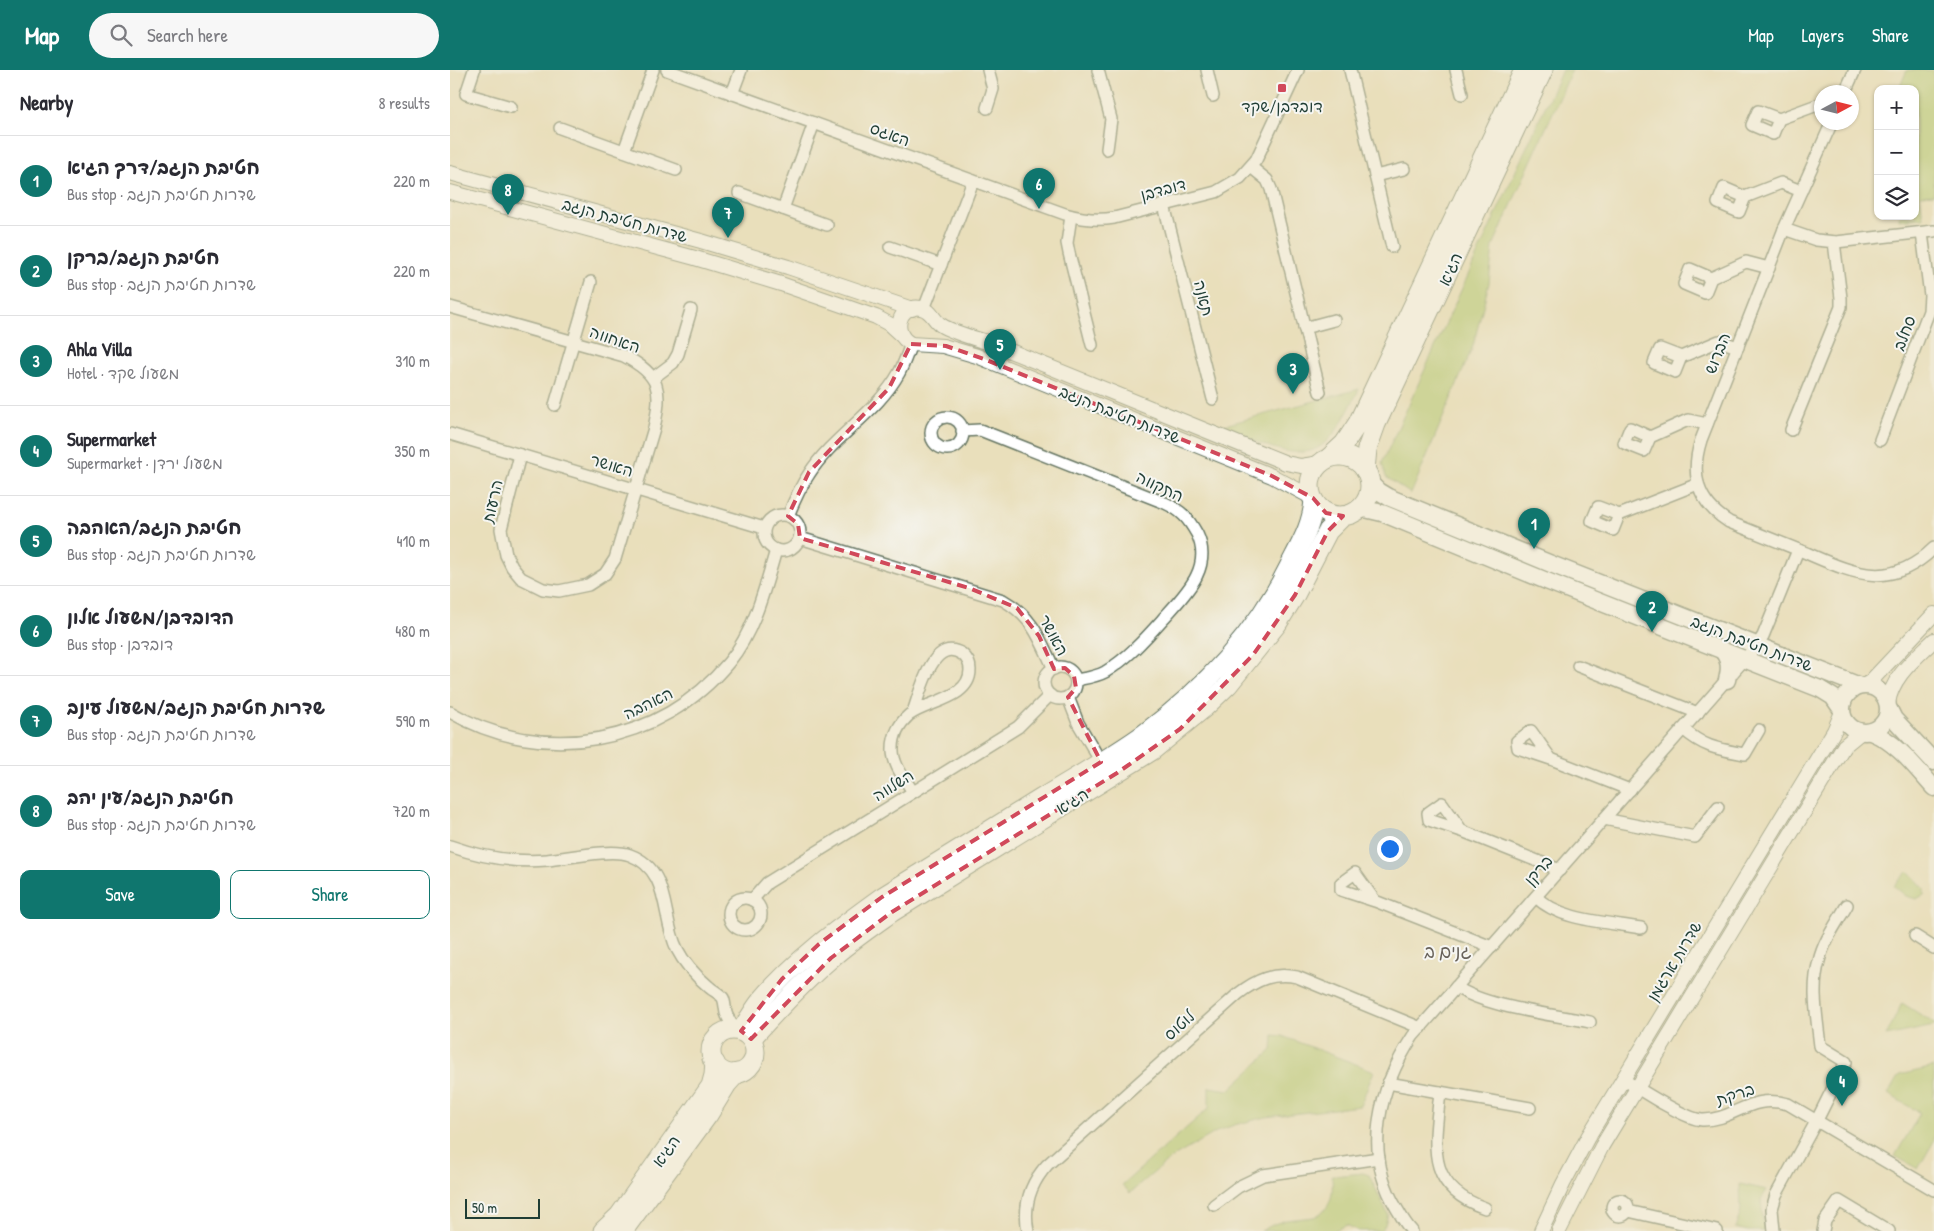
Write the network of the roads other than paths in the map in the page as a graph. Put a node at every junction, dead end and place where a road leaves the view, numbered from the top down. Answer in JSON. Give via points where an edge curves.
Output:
{"nodes":[{"id":1,"x":474,"y":70,"type":"edge"},
{"id":2,"x":653,"y":70,"type":"edge"},
{"id":3,"x":667,"y":70,"type":"edge"},
{"id":4,"x":741,"y":70,"type":"edge"},
{"id":5,"x":988,"y":70,"type":"edge"},
{"id":6,"x":1098,"y":70,"type":"edge"},
{"id":7,"x":1207,"y":70,"type":"edge"},
{"id":8,"x":1298,"y":70,"type":"edge"},
{"id":9,"x":1350,"y":70,"type":"edge"},
{"id":10,"x":1456,"y":70,"type":"edge"},
{"id":11,"x":1524,"y":70,"type":"edge"},
{"id":12,"x":1543,"y":70,"type":"edge"},
{"id":13,"x":1855,"y":70,"type":"edge"},
{"id":14,"x":1848,"y":85,"type":"edge"},
{"id":15,"x":732,"y":94,"type":"junction"},
{"id":16,"x":1462,"y":94,"type":"dead end"},
{"id":17,"x":1213,"y":96,"type":"dead end"},
{"id":18,"x":511,"y":107,"type":"dead end"},
{"id":19,"x":1814,"y":107,"type":"edge"},
{"id":20,"x":987,"y":108,"type":"dead end"},
{"id":21,"x":1779,"y":119,"type":"dead end"},
{"id":22,"x":814,"y":123,"type":"junction"},
{"id":23,"x":560,"y":128,"type":"dead end"},
{"id":24,"x":1828,"y":130,"type":"edge"},
{"id":25,"x":1106,"y":149,"type":"dead end"},
{"id":26,"x":624,"y":151,"type":"junction"},
{"id":27,"x":1252,"y":167,"type":"junction"},
{"id":28,"x":1404,"y":169,"type":"dead end"},
{"id":29,"x":676,"y":170,"type":"dead end"},
{"id":30,"x":450,"y":173,"type":"edge"},
{"id":31,"x":1375,"y":176,"type":"junction"},
{"id":32,"x":973,"y":181,"type":"junction"},
{"id":33,"x":1801,"y":191,"type":"junction"},
{"id":34,"x":450,"y":192,"type":"edge"},
{"id":35,"x":739,"y":193,"type":"dead end"},
{"id":36,"x":1744,"y":197,"type":"dead end"},
{"id":37,"x":1164,"y":205,"type":"junction"},
{"id":38,"x":783,"y":209,"type":"junction"},
{"id":39,"x":1070,"y":216,"type":"junction"},
{"id":40,"x":828,"y":225,"type":"dead end"},
{"id":41,"x":1784,"y":229,"type":"junction"},
{"id":42,"x":1928,"y":232,"type":"edge"},
{"id":43,"x":1834,"y":242,"type":"junction"},
{"id":44,"x":1392,"y":247,"type":"dead end"},
{"id":45,"x":890,"y":248,"type":"dead end"},
{"id":46,"x":941,"y":265,"type":"junction"},
{"id":47,"x":1769,"y":268,"type":"junction"},
{"id":48,"x":1711,"y":278,"type":"dead end"},
{"id":49,"x":591,"y":282,"type":"dead end"},
{"id":50,"x":450,"y":307,"type":"edge"},
{"id":51,"x":691,"y":310,"type":"dead end"},
{"id":52,"x":924,"y":312,"type":"junction"},
{"id":53,"x":1334,"y":320,"type":"dead end"},
{"id":54,"x":1304,"y":328,"type":"junction"},
{"id":55,"x":912,"y":341,"type":"junction"},
{"id":56,"x":573,"y":342,"type":"junction"},
{"id":57,"x":1092,"y":345,"type":"dead end"},
{"id":58,"x":1738,"y":346,"type":"junction"},
{"id":59,"x":1681,"y":357,"type":"dead end"},
{"id":60,"x":653,"y":378,"type":"junction"},
{"id":61,"x":1320,"y":392,"type":"dead end"},
{"id":62,"x":1214,"y":399,"type":"dead end"},
{"id":63,"x":555,"y":405,"type":"dead end"},
{"id":64,"x":1707,"y":424,"type":"junction"},
{"id":65,"x":1791,"y":430,"type":"dead end"},
{"id":66,"x":962,"y":431,"type":"dead end"},
{"id":67,"x":450,"y":434,"type":"edge"},
{"id":68,"x":1650,"y":437,"type":"dead end"},
{"id":69,"x":1880,"y":440,"type":"dead end"},
{"id":70,"x":520,"y":455,"type":"junction"},
{"id":71,"x":1325,"y":460,"type":"junction"},
{"id":72,"x":1367,"y":476,"type":"junction"},
{"id":73,"x":1698,"y":484,"type":"junction"},
{"id":74,"x":636,"y":490,"type":"junction"},
{"id":75,"x":1313,"y":499,"type":"junction"},
{"id":76,"x":1349,"y":514,"type":"junction"},
{"id":77,"x":1619,"y":515,"type":"dead end"},
{"id":78,"x":788,"y":516,"type":"junction"},
{"id":79,"x":764,"y":528,"type":"junction"},
{"id":80,"x":800,"y":538,"type":"junction"},
{"id":81,"x":1934,"y":548,"type":"edge"},
{"id":82,"x":776,"y":550,"type":"junction"},
{"id":83,"x":1798,"y":550,"type":"junction"},
{"id":84,"x":1934,"y":614,"type":"edge"},
{"id":85,"x":1934,"y":640,"type":"edge"},
{"id":86,"x":1757,"y":645,"type":"junction"},
{"id":87,"x":1722,"y":650,"type":"junction"},
{"id":88,"x":1745,"y":659,"type":"junction"},
{"id":89,"x":1578,"y":666,"type":"dead end"},
{"id":90,"x":1054,"y":669,"type":"junction"},
{"id":91,"x":1076,"y":680,"type":"junction"},
{"id":92,"x":1727,"y":680,"type":"junction"},
{"id":93,"x":1862,"y":686,"type":"junction"},
{"id":94,"x":1050,"y":695,"type":"junction"},
{"id":95,"x":1068,"y":698,"type":"junction"},
{"id":96,"x":1888,"y":706,"type":"junction"},
{"id":97,"x":1842,"y":711,"type":"junction"},
{"id":98,"x":450,"y":712,"type":"edge"},
{"id":99,"x":913,"y":712,"type":"junction"},
{"id":100,"x":1698,"y":713,"type":"junction"},
{"id":101,"x":1683,"y":729,"type":"junction"},
{"id":102,"x":1759,"y":730,"type":"dead end"},
{"id":103,"x":1866,"y":732,"type":"junction"},
{"id":104,"x":1551,"y":758,"type":"dead end"},
{"id":105,"x":1101,"y":762,"type":"junction"},
{"id":106,"x":1934,"y":762,"type":"edge"},
{"id":107,"x":1934,"y":788,"type":"edge"},
{"id":108,"x":1630,"y":790,"type":"junction"},
{"id":109,"x":913,"y":792,"type":"junction"},
{"id":110,"x":1718,"y":807,"type":"dead end"},
{"id":111,"x":1604,"y":819,"type":"junction"},
{"id":112,"x":1462,"y":831,"type":"dead end"},
{"id":113,"x":450,"y":846,"type":"edge"},
{"id":114,"x":1560,"y":870,"type":"junction"},
{"id":115,"x":1536,"y":897,"type":"junction"},
{"id":116,"x":752,"y":900,"type":"dead end"},
{"id":117,"x":1375,"y":901,"type":"dead end"},
{"id":118,"x":1847,"y":905,"type":"dead end"},
{"id":119,"x":1640,"y":928,"type":"dead end"},
{"id":120,"x":1915,"y":936,"type":"dead end"},
{"id":121,"x":1492,"y":947,"type":"junction"},
{"id":122,"x":1934,"y":948,"type":"edge"},
{"id":123,"x":1456,"y":987,"type":"junction"},
{"id":124,"x":1590,"y":1022,"type":"dead end"},
{"id":125,"x":1421,"y":1028,"type":"junction"},
{"id":126,"x":742,"y":1033,"type":"junction"},
{"id":127,"x":714,"y":1063,"type":"junction"},
{"id":128,"x":737,"y":1073,"type":"junction"},
{"id":129,"x":1623,"y":1079,"type":"junction"},
{"id":130,"x":1388,"y":1083,"type":"junction"},
{"id":131,"x":1638,"y":1088,"type":"junction"},
{"id":132,"x":1440,"y":1092,"type":"junction"},
{"id":133,"x":1530,"y":1108,"type":"dead end"},
{"id":134,"x":1817,"y":1120,"type":"junction"},
{"id":135,"x":1379,"y":1158,"type":"junction"},
{"id":136,"x":1934,"y":1190,"type":"edge"},
{"id":137,"x":1214,"y":1205,"type":"dead end"},
{"id":138,"x":1485,"y":1208,"type":"dead end"},
{"id":139,"x":1628,"y":1211,"type":"dead end"},
{"id":140,"x":1404,"y":1228,"type":"edge"},
{"id":141,"x":603,"y":1231,"type":"edge"},
{"id":142,"x":623,"y":1231,"type":"edge"},
{"id":143,"x":1028,"y":1231,"type":"edge"},
{"id":144,"x":1541,"y":1231,"type":"edge"},
{"id":145,"x":1559,"y":1231,"type":"edge"},
{"id":146,"x":1717,"y":1231,"type":"edge"},
{"id":147,"x":1774,"y":1231,"type":"edge"},
{"id":148,"x":1823,"y":1231,"type":"edge"},
{"id":149,"x":1889,"y":1231,"type":"edge"}],
"edges":[{"from":1,"to":18,"type":"street","via":[[466,94]]},
{"from":2,"to":26,"type":"street"},
{"from":3,"to":15,"type":"street","name":"האגס"},
{"from":4,"to":15,"type":"street"},
{"from":5,"to":20,"type":"street","via":[[993,89]]},
{"from":6,"to":25,"type":"street","via":[[1111,119]]},
{"from":7,"to":17,"type":"street"},
{"from":8,"to":27,"type":"street","name":"דובדבן"},
{"from":9,"to":31,"type":"street"},
{"from":10,"to":16,"type":"street"},
{"from":11,"to":71,"type":"highway","name":"הגיא","via":[[1358,423],[1344,444]]},
{"from":12,"to":72,"type":"highway","name":"הגיא","via":[[1376,424],[1367,449]]},
{"from":13,"to":14,"type":"street"},
{"from":15,"to":22,"type":"street","name":"האגס"},
{"from":19,"to":21,"type":"street"},
{"from":22,"to":32,"type":"street","name":"האגס"},
{"from":22,"to":38,"type":"street"},
{"from":23,"to":26,"type":"street"},
{"from":24,"to":33,"type":"street","name":"הברוש"},
{"from":26,"to":29,"type":"street"},
{"from":27,"to":37,"type":"street","name":"דובדבן","via":[[1223,189]]},
{"from":27,"to":54,"type":"street","via":[[1271,189]]},
{"from":28,"to":31,"type":"street"},
{"from":30,"to":52,"type":"street","name":"שדרות חטיבת הנגב","via":[[701,241]]},
{"from":31,"to":44,"type":"street"},
{"from":32,"to":39,"type":"street","name":"דובדבן"},
{"from":32,"to":46,"type":"street"},
{"from":33,"to":36,"type":"street","via":[[1781,183]]},
{"from":33,"to":41,"type":"street","name":"הברוש"},
{"from":34,"to":55,"type":"street","name":"שדרות חטיבת הנגב","via":[[781,284],[876,317]]},
{"from":35,"to":38,"type":"street"},
{"from":37,"to":39,"type":"street","name":"דובדבן","via":[[1108,219]]},
{"from":37,"to":62,"type":"street","name":"תאנה"},
{"from":38,"to":40,"type":"street"},
{"from":39,"to":57,"type":"street","via":[[1068,253]]},
{"from":41,"to":43,"type":"street","via":[[1816,240]]},
{"from":41,"to":47,"type":"street","name":"הברוש"},
{"from":42,"to":43,"type":"street"},
{"from":42,"to":69,"type":"street","name":"סחלב","via":[[1929,311]]},
{"from":43,"to":65,"type":"street","via":[[1840,310]]},
{"from":45,"to":46,"type":"street"},
{"from":46,"to":52,"type":"street"},
{"from":47,"to":48,"type":"street","via":[[1746,262]]},
{"from":47,"to":58,"type":"street","name":"הברוש"},
{"from":49,"to":56,"type":"street"},
{"from":50,"to":56,"type":"street","name":"האחווה"},
{"from":51,"to":60,"type":"street","via":[[673,363]]},
{"from":52,"to":55,"type":"street","via":[[901,318],[899,326]]},
{"from":52,"to":55,"type":"street","via":[[936,324],[935,333],[930,340]]},
{"from":52,"to":71,"type":"street","name":"שדרות חטיבת הנגב","via":[[944,327],[1286,464],[1301,466]]},
{"from":53,"to":54,"type":"street"},
{"from":54,"to":61,"type":"street"},
{"from":55,"to":75,"type":"street","name":"שדרות חטיבת הנגב","via":[[946,346],[984,359],[1276,478]]},
{"from":55,"to":78,"type":"street","via":[[889,388],[809,472]]},
{"from":56,"to":60,"type":"street","name":"האחווה","via":[[624,356],[641,365]]},
{"from":56,"to":63,"type":"street"},
{"from":58,"to":59,"type":"street","via":[[1719,340]]},
{"from":58,"to":64,"type":"street","name":"הברוש"},
{"from":60,"to":74,"type":"street","via":[[659,406]]},
{"from":64,"to":68,"type":"street","via":[[1688,420]]},
{"from":64,"to":73,"type":"street","name":"הברוש","via":[[1696,453]]},
{"from":66,"to":91,"type":"street","name":"התקווה","via":[[980,430],[1165,503],[1189,520],[1200,540],[1202,564],[1198,577],[1186,593],[1143,641],[1118,663],[1096,676]]},
{"from":67,"to":70,"type":"street","name":"האושר"},
{"from":70,"to":74,"type":"street","name":"האושר"},
{"from":70,"to":74,"type":"street","name":"הרעות","via":[[503,516],[502,541],[512,567],[521,578],[543,590],[559,591],[588,585],[604,574],[616,559]]},
{"from":71,"to":72,"type":"highway","via":[[1348,457],[1358,462]]},
{"from":71,"to":75,"type":"highway","via":[[1311,478]]},
{"from":72,"to":76,"type":"highway","via":[[1366,499]]},
{"from":72,"to":86,"type":"main road","name":"שדרות חטיבת הנגב","via":[[1378,491],[1399,501]]},
{"from":73,"to":77,"type":"street"},
{"from":73,"to":83,"type":"street","name":"הברוש","via":[[1704,499],[1720,516]]},
{"from":74,"to":79,"type":"street","name":"האושר"},
{"from":75,"to":76,"type":"highway","via":[[1326,512]]},
{"from":75,"to":105,"type":"highway","name":"הגיא","via":[[1308,531],[1280,587],[1239,644],[1215,673],[1175,710]]},
{"from":76,"to":87,"type":"main road","name":"שדרות חטיבת הנגב","via":[[1371,510],[1392,517]]},
{"from":76,"to":126,"type":"highway","name":"הגיא","via":[[1328,531],[1277,624],[1228,685],[1180,729],[1146,754],[892,912]]},
{"from":78,"to":79,"type":"street","via":[[780,514],[773,517]]},
{"from":78,"to":80,"type":"street","via":[[798,524]]},
{"from":79,"to":82,"type":"street","via":[[766,542]]},
{"from":80,"to":82,"type":"street","via":[[791,549]]},
{"from":80,"to":90,"type":"street","name":"האושר","via":[[1003,600],[1018,608],[1030,621]]},
{"from":81,"to":83,"type":"street","name":"הברוש","via":[[1912,566],[1877,575],[1854,572]]},
{"from":82,"to":98,"type":"street","name":"האהבה","via":[[756,612],[730,662],[679,709],[643,727],[615,736],[550,742],[493,732]]},
{"from":83,"to":86,"type":"street","name":"ברקן"},
{"from":84,"to":93,"type":"street","via":[[1870,682]]},
{"from":85,"to":96,"type":"street","via":[[1901,674],[1891,691]]},
{"from":86,"to":88,"type":"street","name":"ברקן"},
{"from":86,"to":93,"type":"main road","name":"שדרות חטיבת הנגב"},
{"from":87,"to":88,"type":"main road","name":"שדרות חטיבת הנגב"},
{"from":87,"to":92,"type":"main road","via":[[1728,660]]},
{"from":88,"to":92,"type":"street","name":"ברקן"},
{"from":88,"to":97,"type":"main road","name":"שדרות חטיבת הנגב","via":[[1824,690],[1836,700]]},
{"from":89,"to":100,"type":"street"},
{"from":90,"to":91,"type":"street","via":[[1070,671]]},
{"from":90,"to":94,"type":"street","via":[[1044,685]]},
{"from":91,"to":95,"type":"street","via":[[1076,688]]},
{"from":92,"to":100,"type":"street","name":"ברקן"},
{"from":93,"to":96,"type":"main road","via":[[1880,691]]},
{"from":93,"to":97,"type":"main road","via":[[1847,695]]},
{"from":94,"to":95,"type":"street","via":[[1056,699]]},
{"from":94,"to":109,"type":"street","name":"השלווה","via":[[1018,727]]},
{"from":95,"to":105,"type":"street","via":[[1078,723]]},
{"from":96,"to":103,"type":"main road","via":[[1884,724],[1877,730]]},
{"from":96,"to":106,"type":"main road","via":[[1894,719]]},
{"from":97,"to":103,"type":"main road","via":[[1848,725]]},
{"from":97,"to":129,"type":"street","name":"שדרות ארגמן","via":[[1834,731]]},
{"from":99,"to":99,"type":"street","via":[[964,687],[970,667],[964,655],[948,651],[935,657]]},
{"from":99,"to":109,"type":"street","via":[[897,730],[892,747],[893,756]]},
{"from":100,"to":101,"type":"street","name":"ברקן"},
{"from":101,"to":102,"type":"street","via":[[1711,748],[1745,754]]},
{"from":101,"to":108,"type":"street","name":"ברקן"},
{"from":103,"to":107,"type":"main road","via":[[1886,739]]},
{"from":103,"to":131,"type":"street","via":[[1844,746]]},
{"from":104,"to":108,"type":"street"},
{"from":105,"to":126,"type":"highway","name":"הגיא","via":[[852,918],[782,979],[760,1003]]},
{"from":108,"to":111,"type":"street","name":"ברקן"},
{"from":109,"to":116,"type":"street","name":"השלווה","via":[[767,883]]},
{"from":110,"to":111,"type":"street","via":[[1695,837]]},
{"from":111,"to":114,"type":"street","name":"ברקן"},
{"from":112,"to":114,"type":"street"},
{"from":113,"to":126,"type":"street","via":[[506,860],[546,860],[613,853],[639,860],[653,873],[661,889],[677,950],[688,966],[723,998],[726,1015]]},
{"from":114,"to":115,"type":"street","name":"ברקן"},
{"from":115,"to":119,"type":"street","via":[[1548,908],[1565,914]]},
{"from":115,"to":121,"type":"street","name":"ברקן"},
{"from":117,"to":121,"type":"street"},
{"from":118,"to":134,"type":"street","via":[[1823,948],[1817,969],[1820,1046],[1846,1062]]},
{"from":120,"to":122,"type":"street"},
{"from":121,"to":123,"type":"street","name":"ברקן"},
{"from":123,"to":124,"type":"street","via":[[1493,1003]]},
{"from":123,"to":125,"type":"street","name":"ברקן"},
{"from":125,"to":130,"type":"street","name":"ברקן","via":[[1400,1057]]},
{"from":125,"to":143,"type":"street","name":"לוטוס","via":[[1297,977],[1270,976],[1254,982],[1047,1165],[1035,1180],[1029,1195],[1026,1211]]},
{"from":126,"to":127,"type":"highway","via":[[722,1032],[714,1041],[711,1054]]},
{"from":126,"to":128,"type":"highway","via":[[755,1052],[746,1069]]},
{"from":127,"to":128,"type":"highway","via":[[727,1073]]},
{"from":127,"to":141,"type":"highway","name":"הגיא","via":[[714,1079],[705,1095],[619,1216]]},
{"from":128,"to":142,"type":"highway","name":"הגיא"},
{"from":129,"to":131,"type":"street","name":"ברקת"},
{"from":129,"to":144,"type":"street","name":"שדרות ארגמן","via":[[1575,1160]]},
{"from":130,"to":132,"type":"street"},
{"from":130,"to":135,"type":"street","name":"ברקן","via":[[1380,1108]]},
{"from":131,"to":134,"type":"street","name":"ברקת","via":[[1701,1120],[1751,1104],[1774,1101],[1788,1104]]},
{"from":131,"to":145,"type":"street","via":[[1594,1160]]},
{"from":132,"to":133,"type":"street"},
{"from":132,"to":138,"type":"street","via":[[1435,1153],[1438,1166],[1458,1194]]},
{"from":134,"to":136,"type":"street","name":"ברקת"},
{"from":134,"to":147,"type":"street","via":[[1776,1195],[1772,1213]]},
{"from":135,"to":137,"type":"street","via":[[1263,1175],[1238,1187]]},
{"from":135,"to":140,"type":"street","name":"ברקן","via":[[1390,1198]]},
{"from":139,"to":146,"type":"street"},
{"from":148,"to":149,"type":"street","via":[[1825,1221],[1838,1201]]}]}
